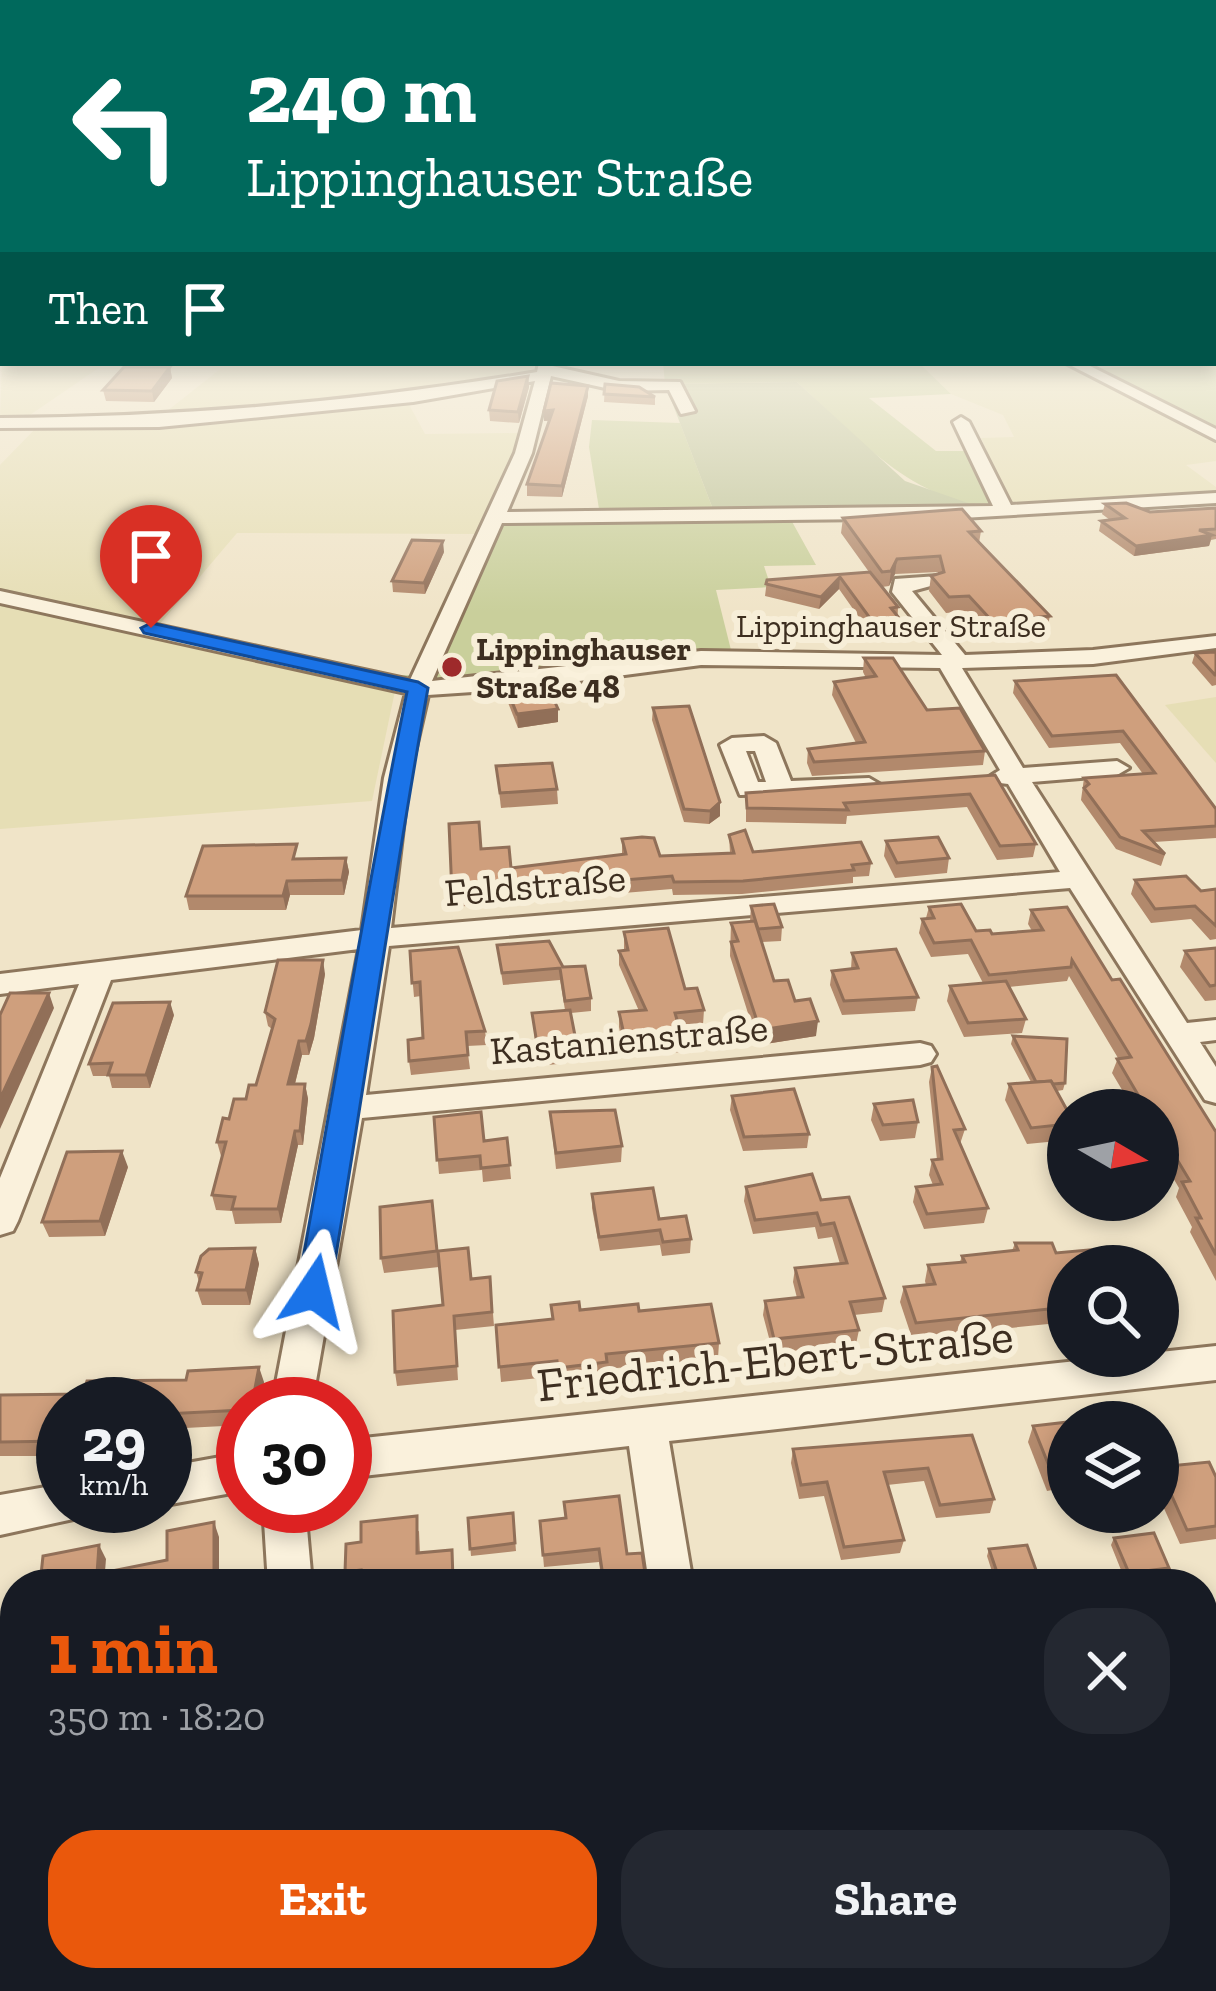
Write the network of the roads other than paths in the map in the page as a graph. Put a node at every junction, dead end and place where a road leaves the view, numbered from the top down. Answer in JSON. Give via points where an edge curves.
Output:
{"nodes":[{"id":1,"x":532,"y":427,"type":"edge"},
{"id":2,"x":963,"y":427,"type":"edge"},
{"id":3,"x":1216,"y":498,"type":"edge"},
{"id":4,"x":1005,"y":512,"type":"junction"},
{"id":5,"x":495,"y":518,"type":"junction"},
{"id":6,"x":931,"y":580,"type":"edge"},
{"id":7,"x":0,"y":597,"type":"edge"},
{"id":8,"x":1216,"y":642,"type":"edge"},
{"id":9,"x":953,"y":662,"type":"junction"},
{"id":10,"x":418,"y":688,"type":"junction"},
{"id":11,"x":1117,"y":768,"type":"dead end"},
{"id":12,"x":1016,"y":776,"type":"junction"},
{"id":13,"x":969,"y":779,"type":"edge"},
{"id":14,"x":898,"y":783,"type":"edge"},
{"id":15,"x":782,"y":790,"type":"edge"},
{"id":16,"x":1078,"y":879,"type":"junction"},
{"id":17,"x":373,"y":938,"type":"junction"},
{"id":18,"x":100,"y":972,"type":"junction"},
{"id":19,"x":0,"y":984,"type":"edge"},
{"id":20,"x":1216,"y":1030,"type":"edge"},
{"id":21,"x":1178,"y":1034,"type":"junction"},
{"id":22,"x":920,"y":1054,"type":"dead end"},
{"id":23,"x":1216,"y":1092,"type":"edge"},
{"id":24,"x":347,"y":1108,"type":"junction"},
{"id":25,"x":0,"y":1221,"type":"edge"},
{"id":26,"x":1216,"y":1363,"type":"edge"},
{"id":27,"x":297,"y":1377,"type":"edge"},
{"id":28,"x":646,"y":1425,"type":"junction"},
{"id":29,"x":372,"y":1456,"type":"edge"},
{"id":30,"x":36,"y":1509,"type":"edge"},
{"id":31,"x":0,"y":1515,"type":"edge"},
{"id":32,"x":286,"y":1533,"type":"edge"},
{"id":33,"x":289,"y":1569,"type":"edge"},
{"id":34,"x":669,"y":1569,"type":"edge"}],
"edges":[{"from":1,"to":5,"type":"street"},
{"from":2,"to":4,"type":"street"},
{"from":3,"to":4,"type":"street"},
{"from":4,"to":5,"type":"street"},
{"from":5,"to":10,"type":"street"},
{"from":6,"to":9,"type":"street","via":[[902,583],[902,592]]},
{"from":7,"to":10,"type":"street","name":"Lippinghauser Straße"},
{"from":8,"to":9,"type":"street","name":"Lippinghauser Straße"},
{"from":9,"to":10,"type":"street","name":"Lippinghauser Straße","via":[[701,658]]},
{"from":9,"to":12,"type":"street"},
{"from":10,"to":17,"type":"street"},
{"from":11,"to":12,"type":"street"},
{"from":12,"to":13,"type":"street"},
{"from":12,"to":16,"type":"street"},
{"from":14,"to":15,"type":"street"},
{"from":16,"to":17,"type":"street","name":"Feldstraße"},
{"from":16,"to":21,"type":"street"},
{"from":17,"to":18,"type":"street","name":"Feldstraße"},
{"from":17,"to":24,"type":"street"},
{"from":18,"to":19,"type":"street","name":"Feldstraße"},
{"from":18,"to":25,"type":"street"},
{"from":20,"to":21,"type":"street"},
{"from":21,"to":23,"type":"street"},
{"from":22,"to":24,"type":"street","name":"Kastanienstraße"},
{"from":24,"to":27,"type":"street"},
{"from":26,"to":28,"type":"street","name":"Friedrich-Ebert-Straße"},
{"from":28,"to":29,"type":"street","name":"Friedrich-Ebert-Straße"},
{"from":28,"to":34,"type":"street"},
{"from":30,"to":31,"type":"street"},
{"from":32,"to":33,"type":"street"}]}
